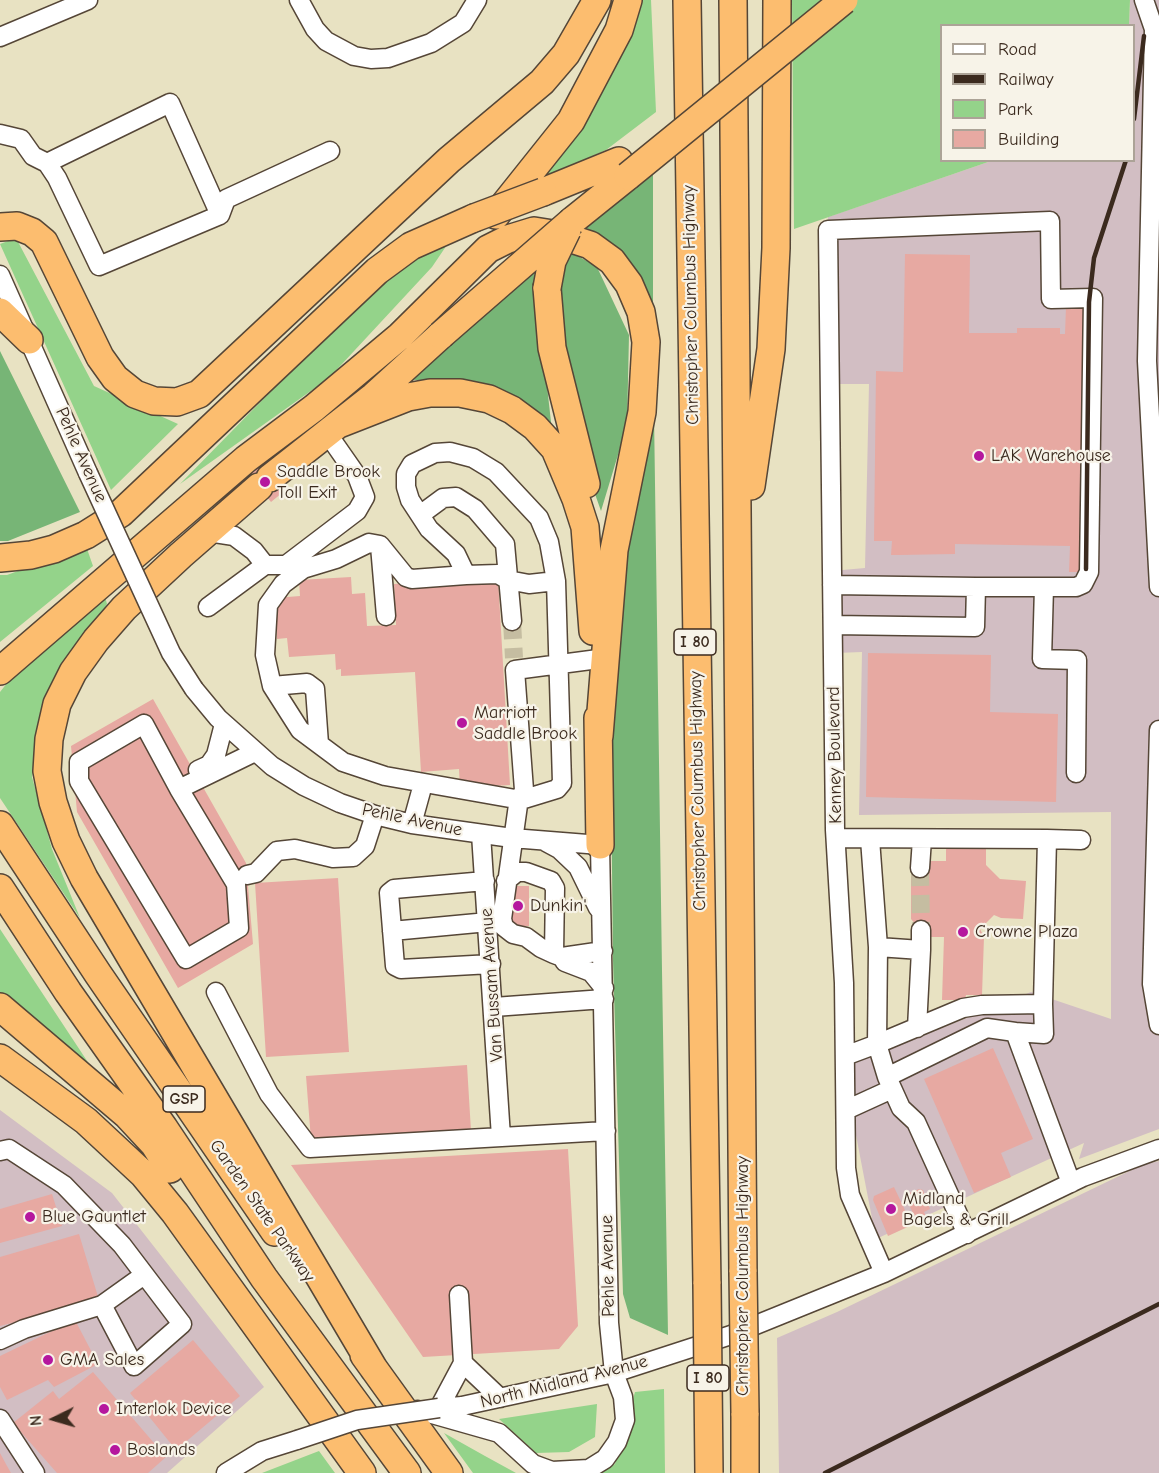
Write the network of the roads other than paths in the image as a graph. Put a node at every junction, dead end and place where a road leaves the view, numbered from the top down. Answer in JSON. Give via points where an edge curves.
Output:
{"nodes":[{"id":1,"x":88,"y":0,"type":"edge"},
{"id":2,"x":299,"y":0,"type":"edge"},
{"id":3,"x":477,"y":0,"type":"edge"},
{"id":4,"x":597,"y":0,"type":"edge"},
{"id":5,"x":628,"y":0,"type":"edge"},
{"id":6,"x":687,"y":0,"type":"edge"},
{"id":7,"x":733,"y":0,"type":"edge"},
{"id":8,"x":777,"y":0,"type":"edge"},
{"id":9,"x":822,"y":0,"type":"edge"},
{"id":10,"x":844,"y":0,"type":"edge"},
{"id":11,"x":1144,"y":0,"type":"edge"},
{"id":12,"x":0,"y":37,"type":"edge"},
{"id":13,"x":513,"y":109,"type":"junction"},
{"id":14,"x":0,"y":134,"type":"edge"},
{"id":15,"x":330,"y":151,"type":"dead end"},
{"id":16,"x":47,"y":163,"type":"junction"},
{"id":17,"x":623,"y":169,"type":"junction"},
{"id":18,"x":220,"y":215,"type":"junction"},
{"id":19,"x":572,"y":220,"type":"junction"},
{"id":20,"x":0,"y":227,"type":"edge"},
{"id":21,"x":0,"y":275,"type":"edge"},
{"id":22,"x":0,"y":312,"type":"edge"},
{"id":23,"x":29,"y":340,"type":"junction"},
{"id":24,"x":353,"y":375,"type":"junction"},
{"id":25,"x":213,"y":424,"type":"junction"},
{"id":26,"x":333,"y":428,"type":"junction"},
{"id":27,"x":420,"y":515,"type":"junction"},
{"id":28,"x":207,"y":532,"type":"junction"},
{"id":29,"x":380,"y":545,"type":"junction"},
{"id":30,"x":0,"y":558,"type":"edge"},
{"id":31,"x":264,"y":565,"type":"junction"},
{"id":32,"x":738,"y":571,"type":"junction"},
{"id":33,"x":466,"y":575,"type":"junction"},
{"id":34,"x":508,"y":580,"type":"junction"},
{"id":35,"x":556,"y":582,"type":"junction"},
{"id":36,"x":832,"y":585,"type":"junction"},
{"id":37,"x":976,"y":587,"type":"junction"},
{"id":38,"x":1044,"y":587,"type":"junction"},
{"id":39,"x":1159,"y":587,"type":"edge"},
{"id":40,"x":208,"y":607,"type":"dead end"},
{"id":41,"x":386,"y":616,"type":"dead end"},
{"id":42,"x":512,"y":621,"type":"tunnel mouth"},
{"id":43,"x":833,"y":625,"type":"junction"},
{"id":44,"x":606,"y":631,"type":"junction"},
{"id":45,"x":600,"y":658,"type":"junction"},
{"id":46,"x":560,"y":663,"type":"junction"},
{"id":47,"x":0,"y":671,"type":"edge"},
{"id":48,"x":272,"y":686,"type":"junction"},
{"id":49,"x":224,"y":724,"type":"junction"},
{"id":50,"x":1159,"y":730,"type":"edge"},
{"id":51,"x":319,"y":744,"type":"junction"},
{"id":52,"x":255,"y":752,"type":"junction"},
{"id":53,"x":1076,"y":773,"type":"dead end"},
{"id":54,"x":423,"y":784,"type":"junction"},
{"id":55,"x":177,"y":786,"type":"junction"},
{"id":56,"x":521,"y":800,"type":"junction"},
{"id":57,"x":375,"y":815,"type":"junction"},
{"id":58,"x":412,"y":824,"type":"junction"},
{"id":59,"x":0,"y":825,"type":"edge"},
{"id":60,"x":481,"y":834,"type":"junction"},
{"id":61,"x":517,"y":838,"type":"junction"},
{"id":62,"x":836,"y":838,"type":"junction"},
{"id":63,"x":870,"y":838,"type":"junction"},
{"id":64,"x":922,"y":839,"type":"junction"},
{"id":65,"x":1047,"y":839,"type":"junction"},
{"id":66,"x":1081,"y":840,"type":"dead end"},
{"id":67,"x":544,"y":841,"type":"junction"},
{"id":68,"x":600,"y":845,"type":"junction"},
{"id":69,"x":920,"y":868,"type":"tunnel mouth"},
{"id":70,"x":526,"y":872,"type":"junction"},
{"id":71,"x":247,"y":875,"type":"dead end"},
{"id":72,"x":484,"y":881,"type":"junction"},
{"id":73,"x":506,"y":881,"type":"junction"},
{"id":74,"x":0,"y":888,"type":"edge"},
{"id":75,"x":602,"y":918,"type":"junction"},
{"id":76,"x":488,"y":922,"type":"junction"},
{"id":77,"x":921,"y":930,"type":"tunnel mouth"},
{"id":78,"x":392,"y":931,"type":"junction"},
{"id":79,"x":878,"y":947,"type":"junction"},
{"id":80,"x":921,"y":950,"type":"junction"},
{"id":81,"x":603,"y":951,"type":"junction"},
{"id":82,"x":558,"y":956,"type":"junction"},
{"id":83,"x":491,"y":964,"type":"junction"},
{"id":84,"x":216,"y":992,"type":"dead end"},
{"id":85,"x":604,"y":994,"type":"junction"},
{"id":86,"x":1043,"y":1004,"type":"junction"},
{"id":87,"x":0,"y":1007,"type":"edge"},
{"id":88,"x":494,"y":1007,"type":"junction"},
{"id":89,"x":1159,"y":1025,"type":"edge"},
{"id":90,"x":917,"y":1028,"type":"junction"},
{"id":91,"x":1015,"y":1032,"type":"junction"},
{"id":92,"x":877,"y":1044,"type":"junction"},
{"id":93,"x":845,"y":1056,"type":"junction"},
{"id":94,"x":0,"y":1058,"type":"edge"},
{"id":95,"x":890,"y":1083,"type":"junction"},
{"id":96,"x":846,"y":1110,"type":"junction"},
{"id":97,"x":606,"y":1131,"type":"junction"},
{"id":98,"x":501,"y":1137,"type":"junction"},
{"id":99,"x":1159,"y":1149,"type":"edge"},
{"id":100,"x":0,"y":1151,"type":"edge"},
{"id":101,"x":1071,"y":1183,"type":"junction"},
{"id":102,"x":967,"y":1234,"type":"junction"},
{"id":103,"x":884,"y":1273,"type":"junction"},
{"id":104,"x":144,"y":1275,"type":"junction"},
{"id":105,"x":264,"y":1278,"type":"junction"},
{"id":106,"x":459,"y":1295,"type":"dead end"},
{"id":107,"x":102,"y":1305,"type":"junction"},
{"id":108,"x":0,"y":1340,"type":"edge"},
{"id":109,"x":463,"y":1363,"type":"junction"},
{"id":110,"x":374,"y":1369,"type":"junction"},
{"id":111,"x":615,"y":1373,"type":"junction"},
{"id":112,"x":500,"y":1398,"type":"junction"},
{"id":113,"x":439,"y":1408,"type":"junction"},
{"id":114,"x":416,"y":1410,"type":"junction"},
{"id":115,"x":464,"y":1415,"type":"junction"},
{"id":116,"x":0,"y":1419,"type":"edge"},
{"id":117,"x":297,"y":1440,"type":"junction"},
{"id":118,"x":35,"y":1473,"type":"edge"},
{"id":119,"x":226,"y":1473,"type":"edge"},
{"id":120,"x":244,"y":1473,"type":"edge"},
{"id":121,"x":362,"y":1473,"type":"edge"},
{"id":122,"x":407,"y":1473,"type":"edge"},
{"id":123,"x":449,"y":1473,"type":"edge"},
{"id":124,"x":709,"y":1473,"type":"edge"},
{"id":125,"x":745,"y":1473,"type":"edge"}],
"edges":[{"from":1,"to":12,"type":"street"},
{"from":2,"to":3,"type":"street","via":[[326,40],[354,56],[388,58],[431,43],[463,23]]},
{"from":4,"to":13,"type":"highway","via":[[566,54]]},
{"from":5,"to":24,"type":"highway","via":[[619,30],[572,121],[465,251]]},
{"from":6,"to":124,"type":"highway","name":"Christopher Columbus Highway","number":"I 80","bridge":true},
{"from":7,"to":32,"type":"highway","name":"Christopher Columbus Highway","number":"I 80"},
{"from":8,"to":32,"type":"highway","via":[[776,248],[771,349]]},
{"from":9,"to":17,"type":"highway"},
{"from":10,"to":17,"type":"highway","bridge":true},
{"from":11,"to":39,"type":"street","via":[[1154,29],[1147,361]]},
{"from":13,"to":20,"type":"highway","via":[[449,160],[199,394],[177,402],[135,394],[115,378],[100,357],[44,242],[17,226]]},
{"from":13,"to":25,"type":"highway","via":[[471,154],[380,237],[236,387]]},
{"from":14,"to":16,"type":"street","via":[[21,139],[33,156]]},
{"from":15,"to":18,"type":"street","via":[[226,199]]},
{"from":16,"to":18,"type":"street","via":[[99,266]]},
{"from":16,"to":18,"type":"street","via":[[170,103]]},
{"from":17,"to":19,"type":"highway"},
{"from":17,"to":25,"type":"highway","bridge":true,"via":[[543,192],[411,246],[377,271]]},
{"from":19,"to":26,"type":"highway","bridge":true},
{"from":19,"to":44,"type":"highway","bridge":true,"via":[[552,261],[547,288],[552,348],[598,542]]},
{"from":21,"to":23,"type":"street","name":"Pehle Avenue"},
{"from":22,"to":23,"type":"highway"},
{"from":23,"to":49,"type":"street","name":"Pehle Avenue","bridge":true,"via":[[171,653]]},
{"from":24,"to":44,"type":"highway","via":[[400,336],[488,249],[508,238],[534,231],[559,235],[590,245],[612,261],[629,284],[641,312],[646,360],[642,412],[614,550]]},
{"from":24,"to":47,"type":"highway","via":[[246,459]]},
{"from":25,"to":30,"type":"highway","via":[[121,513],[54,549]]},
{"from":26,"to":28,"type":"highway"},
{"from":26,"to":31,"type":"street","via":[[365,497],[357,511],[286,565]]},
{"from":26,"to":45,"type":"highway","via":[[408,397],[430,393],[460,393],[489,399],[535,427],[555,449],[585,527]]},
{"from":27,"to":33,"type":"street","via":[[456,554]]},
{"from":27,"to":34,"type":"street","via":[[443,498],[456,497],[475,509],[505,544]]},
{"from":27,"to":35,"type":"street","via":[[406,487],[406,474],[412,464],[435,453],[473,458],[496,472],[539,518],[549,542]]},
{"from":28,"to":31,"type":"street","via":[[234,536],[254,551]]},
{"from":28,"to":110,"type":"highway","via":[[124,608],[73,672],[57,704],[49,739],[47,771],[53,802],[66,842],[84,878]]},
{"from":29,"to":33,"type":"street","via":[[406,577]]},
{"from":29,"to":41,"type":"street"},
{"from":29,"to":48,"type":"street","via":[[369,543],[303,569],[273,595],[265,623],[265,655]]},
{"from":31,"to":40,"type":"street"},
{"from":32,"to":125,"type":"highway","name":"Christopher Columbus Highway","number":"I 80","bridge":true},
{"from":33,"to":34,"type":"street","via":[[498,574]]},
{"from":34,"to":35,"type":"street","via":[[529,584]]},
{"from":34,"to":42,"type":"street"},
{"from":35,"to":46,"type":"street"},
{"from":36,"to":37,"type":"street"},
{"from":36,"to":38,"type":"street","name":"Kenney Boulevard","via":[[828,230],[1050,221],[1051,299],[1093,298],[1089,572],[1083,584],[1076,587]]},
{"from":36,"to":43,"type":"street","name":"Kenney Boulevard"},
{"from":37,"to":38,"type":"street"},
{"from":37,"to":43,"type":"street","via":[[975,627]]},
{"from":38,"to":53,"type":"street","via":[[1042,659],[1077,660]]},
{"from":43,"to":62,"type":"street","name":"Kenney Boulevard"},
{"from":44,"to":45,"type":"highway"},
{"from":45,"to":46,"type":"street"},
{"from":45,"to":68,"type":"highway"},
{"from":46,"to":56,"type":"street","via":[[562,783],[557,789]]},
{"from":46,"to":56,"type":"street","via":[[515,664],[524,790]]},
{"from":48,"to":51,"type":"street","via":[[300,730]]},
{"from":48,"to":51,"type":"street","via":[[307,683],[315,689]]},
{"from":49,"to":52,"type":"street","name":"Pehle Avenue"},
{"from":49,"to":55,"type":"street","via":[[216,755],[209,765]]},
{"from":50,"to":89,"type":"street","via":[[1152,984]]},
{"from":51,"to":54,"type":"street","via":[[343,762]]},
{"from":52,"to":55,"type":"street"},
{"from":52,"to":57,"type":"street","name":"Pehle Avenue","via":[[304,786]]},
{"from":54,"to":56,"type":"street"},
{"from":54,"to":58,"type":"street"},
{"from":55,"to":55,"type":"street","via":[[144,724],[79,762],[79,782],[186,959],[238,928],[236,884]]},
{"from":56,"to":61,"type":"street"},
{"from":57,"to":58,"type":"street","name":"Pehle Avenue"},
{"from":57,"to":71,"type":"street","via":[[365,846],[353,857],[333,858],[295,849],[277,851],[256,873]]},
{"from":58,"to":60,"type":"street","name":"Pehle Avenue"},
{"from":59,"to":110,"type":"highway","name":"Garden State Parkway","number":"GSP","via":[[223,1156]]},
{"from":60,"to":61,"type":"street","name":"Pehle Avenue"},
{"from":60,"to":72,"type":"street","name":"Van Bussam Avenue"},
{"from":61,"to":67,"type":"street","name":"Pehle Avenue"},
{"from":61,"to":70,"type":"street"},
{"from":61,"to":73,"type":"street"},
{"from":62,"to":63,"type":"street"},
{"from":62,"to":93,"type":"street","name":"Kenney Boulevard"},
{"from":63,"to":64,"type":"street"},
{"from":63,"to":79,"type":"street"},
{"from":64,"to":65,"type":"street"},
{"from":64,"to":69,"type":"street"},
{"from":65,"to":66,"type":"street"},
{"from":65,"to":86,"type":"street"},
{"from":67,"to":68,"type":"street","name":"Pehle Avenue"},
{"from":67,"to":75,"type":"street","via":[[578,867]]},
{"from":68,"to":75,"type":"street","name":"Pehle Avenue"},
{"from":70,"to":73,"type":"street","via":[[517,872]]},
{"from":70,"to":82,"type":"street","via":[[551,881],[555,888]]},
{"from":72,"to":76,"type":"street","name":"Van Bussam Avenue"},
{"from":72,"to":78,"type":"street","via":[[394,889],[389,893]]},
{"from":73,"to":82,"type":"street","via":[[504,927]]},
{"from":74,"to":105,"type":"highway","name":"Garden State Parkway","number":"GSP"},
{"from":75,"to":81,"type":"street","name":"Pehle Avenue"},
{"from":76,"to":78,"type":"street"},
{"from":76,"to":83,"type":"street","name":"Van Bussam Avenue"},
{"from":77,"to":80,"type":"street"},
{"from":78,"to":83,"type":"street","via":[[395,966],[401,969]]},
{"from":79,"to":80,"type":"street"},
{"from":79,"to":92,"type":"street"},
{"from":80,"to":90,"type":"street"},
{"from":81,"to":82,"type":"street"},
{"from":81,"to":85,"type":"street","name":"Pehle Avenue"},
{"from":82,"to":85,"type":"street","via":[[591,972]]},
{"from":83,"to":88,"type":"street","name":"Van Bussam Avenue"},
{"from":84,"to":98,"type":"street","via":[[269,1094],[310,1148]]},
{"from":85,"to":88,"type":"street"},
{"from":85,"to":97,"type":"street","name":"Pehle Avenue"},
{"from":86,"to":90,"type":"street","via":[[963,1008]]},
{"from":86,"to":91,"type":"street","via":[[1044,1034]]},
{"from":87,"to":105,"type":"highway","via":[[127,1115],[154,1144],[211,1230]]},
{"from":88,"to":98,"type":"street","name":"Van Bussam Avenue"},
{"from":90,"to":92,"type":"street"},
{"from":91,"to":95,"type":"street","via":[[987,1028]]},
{"from":91,"to":101,"type":"street"},
{"from":92,"to":93,"type":"street"},
{"from":92,"to":95,"type":"street"},
{"from":93,"to":96,"type":"street","name":"Kenney Boulevard"},
{"from":94,"to":121,"type":"highway","via":[[87,1121],[143,1174]]},
{"from":95,"to":96,"type":"street"},
{"from":95,"to":102,"type":"street","via":[[901,1108],[916,1122]]},
{"from":96,"to":103,"type":"street","name":"Kenney Boulevard","via":[[850,1195]]},
{"from":97,"to":98,"type":"street"},
{"from":97,"to":111,"type":"street","name":"Pehle Avenue","via":[[609,1323]]},
{"from":99,"to":101,"type":"street","name":"North Midland Avenue"},
{"from":100,"to":104,"type":"street","via":[[9,1149],[64,1185],[122,1245]]},
{"from":101,"to":102,"type":"street","name":"North Midland Avenue"},
{"from":102,"to":103,"type":"street","name":"North Midland Avenue"},
{"from":103,"to":111,"type":"street","name":"North Midland Avenue","via":[[731,1335]]},
{"from":104,"to":107,"type":"street"},
{"from":104,"to":107,"type":"street","via":[[182,1324],[134,1366]]},
{"from":105,"to":122,"type":"highway","name":"Garden State Parkway","number":"GSP"},
{"from":106,"to":109,"type":"street"},
{"from":107,"to":108,"type":"street"},
{"from":109,"to":112,"type":"street"},
{"from":109,"to":113,"type":"street"},
{"from":110,"to":123,"type":"highway","name":"Garden State Parkway","number":"GSP"},
{"from":111,"to":112,"type":"street","name":"North Midland Avenue"},
{"from":111,"to":115,"type":"street","name":"Pehle Avenue","via":[[625,1420],[605,1459],[589,1469],[552,1472],[533,1464],[499,1433]]},
{"from":112,"to":115,"type":"street","name":"North Midland Avenue"},
{"from":113,"to":114,"type":"street","name":"North Midland Avenue","bridge":true},
{"from":113,"to":115,"type":"street","name":"North Midland Avenue"},
{"from":114,"to":115,"type":"street","name":"Pehle Avenue"},
{"from":114,"to":117,"type":"street","name":"North Midland Avenue","bridge":true,"via":[[357,1420]]},
{"from":116,"to":118,"type":"street"},
{"from":117,"to":119,"type":"street","name":"North Midland Avenue","via":[[262,1451]]},
{"from":117,"to":120,"type":"street"}]}
